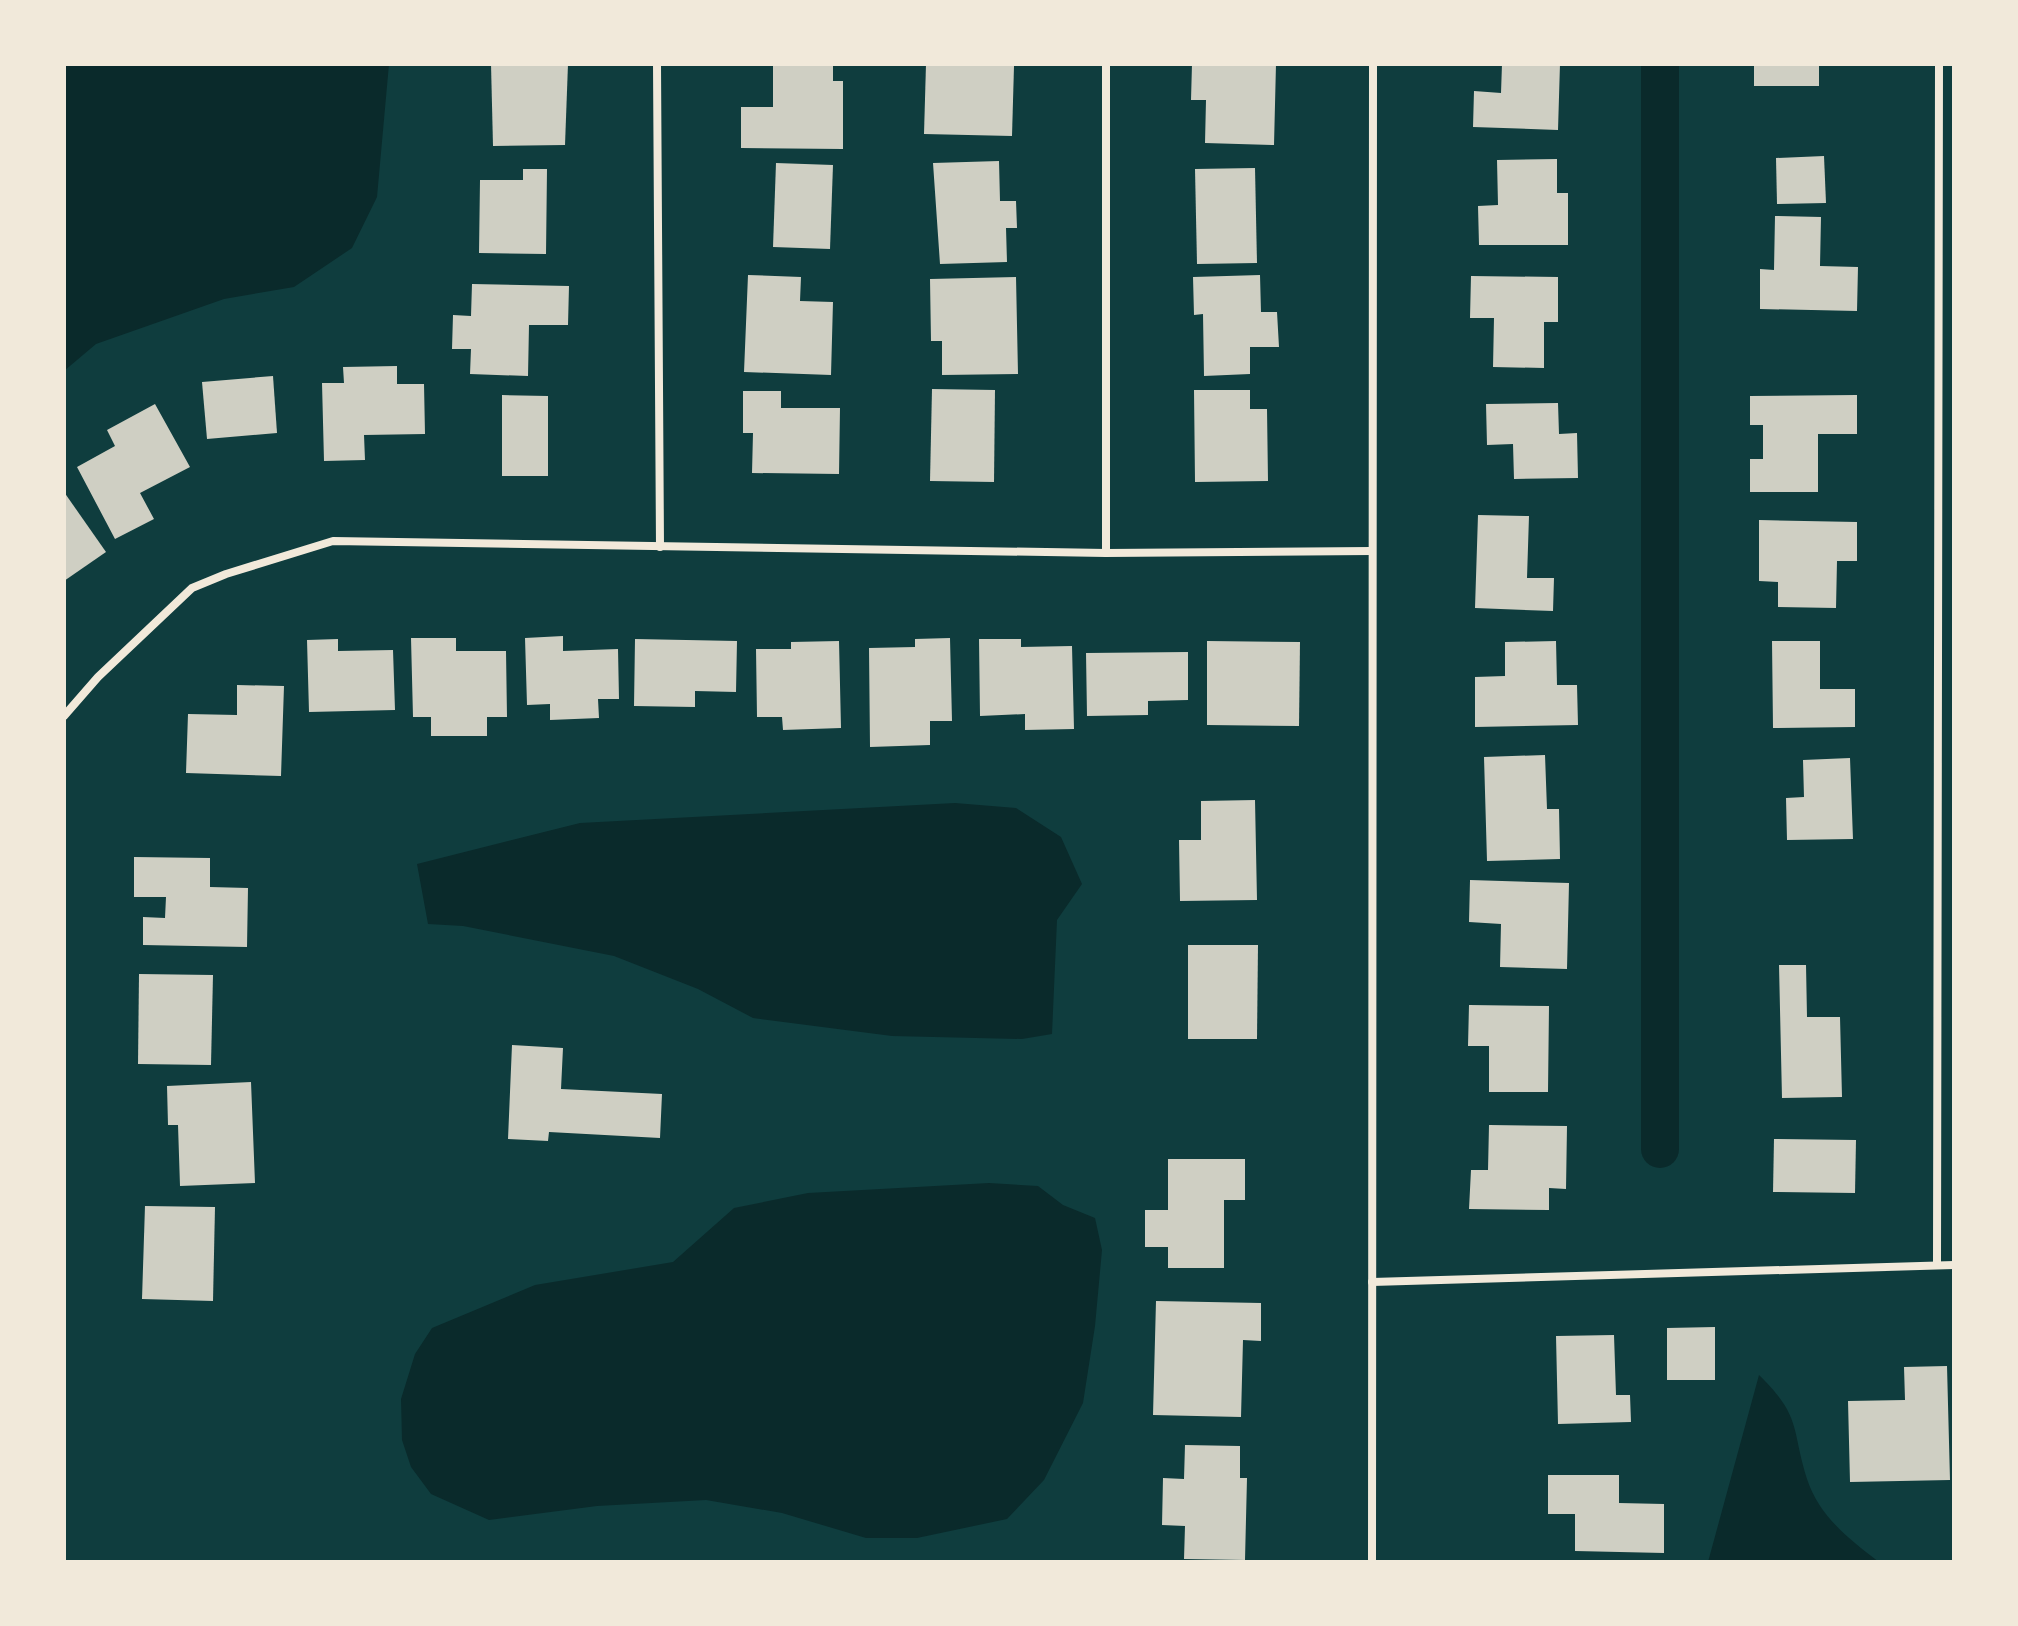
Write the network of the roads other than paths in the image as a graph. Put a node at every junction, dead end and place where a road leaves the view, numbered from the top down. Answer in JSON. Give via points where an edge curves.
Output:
{"nodes":[{"id":1,"x":657,"y":64,"type":"edge"},
{"id":2,"x":1106,"y":64,"type":"edge"},
{"id":3,"x":1373,"y":64,"type":"edge"},
{"id":4,"x":1939,"y":64,"type":"edge"},
{"id":5,"x":660,"y":547,"type":"junction"},
{"id":6,"x":1372,"y":551,"type":"junction"},
{"id":7,"x":1106,"y":553,"type":"junction"},
{"id":8,"x":64,"y":716,"type":"edge"},
{"id":9,"x":1937,"y":1265,"type":"junction"},
{"id":10,"x":1954,"y":1265,"type":"edge"},
{"id":11,"x":1372,"y":1282,"type":"junction"},
{"id":12,"x":1372,"y":1562,"type":"edge"}],
"edges":[{"from":1,"to":5,"type":"street"},
{"from":2,"to":7,"type":"street"},
{"from":3,"to":6,"type":"street"},
{"from":4,"to":9,"type":"street"},
{"from":5,"to":7,"type":"street"},
{"from":5,"to":8,"type":"street","via":[[333,541],[192,588]]},
{"from":6,"to":7,"type":"street"},
{"from":6,"to":11,"type":"street"},
{"from":9,"to":10,"type":"street"},
{"from":9,"to":11,"type":"street"},
{"from":11,"to":12,"type":"street"}]}
